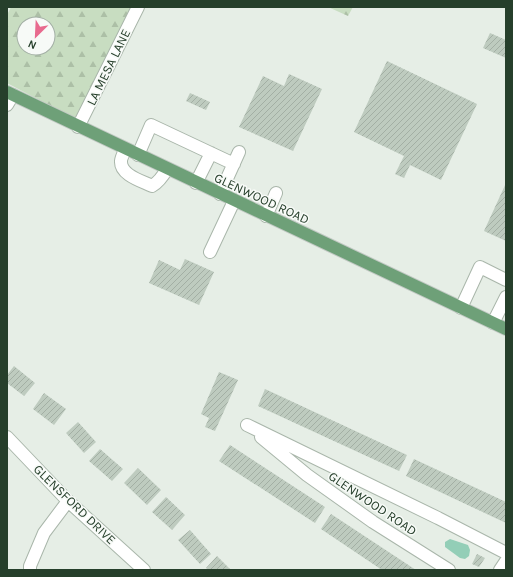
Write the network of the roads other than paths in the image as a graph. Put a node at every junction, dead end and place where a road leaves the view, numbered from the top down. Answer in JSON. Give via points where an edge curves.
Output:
{"nodes":[{"id":1,"x":138,"y":7,"type":"edge"},
{"id":2,"x":9,"y":97,"type":"edge"},
{"id":3,"x":78,"y":127,"type":"junction"},
{"id":4,"x":125,"y":149,"type":"junction"},
{"id":5,"x":239,"y":152,"type":"dead end"},
{"id":6,"x":211,"y":153,"type":"junction"},
{"id":7,"x":138,"y":155,"type":"junction"},
{"id":8,"x":234,"y":164,"type":"junction"},
{"id":9,"x":166,"y":169,"type":"junction"},
{"id":10,"x":196,"y":183,"type":"junction"},
{"id":11,"x":276,"y":193,"type":"dead end"},
{"id":12,"x":220,"y":194,"type":"junction"},
{"id":13,"x":234,"y":201,"type":"junction"},
{"id":14,"x":266,"y":216,"type":"junction"},
{"id":15,"x":210,"y":252,"type":"dead end"},
{"id":16,"x":506,"y":280,"type":"edge"},
{"id":17,"x":506,"y":297,"type":"edge"},
{"id":18,"x":461,"y":308,"type":"junction"},
{"id":19,"x":493,"y":323,"type":"junction"},
{"id":20,"x":506,"y":329,"type":"edge"},
{"id":21,"x":7,"y":437,"type":"edge"},
{"id":22,"x":68,"y":501,"type":"junction"},
{"id":23,"x":506,"y":553,"type":"edge"},
{"id":24,"x":506,"y":561,"type":"edge"},
{"id":25,"x":30,"y":570,"type":"edge"},
{"id":26,"x":144,"y":570,"type":"edge"},
{"id":27,"x":449,"y":570,"type":"edge"},
{"id":28,"x":500,"y":570,"type":"edge"}],
"edges":[{"from":1,"to":3,"type":"street","name":"LA MESA LANE"},
{"from":2,"to":3,"type":"main road","name":"GLENWOOD ROAD"},
{"from":3,"to":4,"type":"main road","name":"GLENWOOD ROAD"},
{"from":4,"to":7,"type":"main road","name":"GLENWOOD ROAD"},
{"from":4,"to":9,"type":"street","via":[[121,162],[127,174],[152,186],[162,178]]},
{"from":5,"to":8,"type":"street"},
{"from":6,"to":7,"type":"street","via":[[151,125]]},
{"from":6,"to":8,"type":"street"},
{"from":6,"to":10,"type":"street"},
{"from":7,"to":9,"type":"main road","name":"GLENWOOD ROAD"},
{"from":8,"to":12,"type":"street"},
{"from":9,"to":10,"type":"main road","name":"GLENWOOD ROAD"},
{"from":10,"to":12,"type":"main road","name":"GLENWOOD ROAD"},
{"from":11,"to":14,"type":"street"},
{"from":12,"to":13,"type":"main road","name":"GLENWOOD ROAD"},
{"from":13,"to":14,"type":"main road","name":"GLENWOOD ROAD"},
{"from":13,"to":15,"type":"street"},
{"from":14,"to":18,"type":"main road","name":"GLENWOOD ROAD"},
{"from":16,"to":18,"type":"street","via":[[480,267]]},
{"from":17,"to":19,"type":"street"},
{"from":18,"to":19,"type":"main road","name":"GLENWOOD ROAD"},
{"from":19,"to":20,"type":"main road","name":"GLENWOOD ROAD"},
{"from":21,"to":22,"type":"street","name":"GLENSFORD DRIVE"},
{"from":22,"to":25,"type":"street","via":[[44,533]]},
{"from":22,"to":26,"type":"street","name":"GLENSFORD DRIVE"},
{"from":23,"to":27,"type":"street","name":"GLENWOOD ROAD","via":[[247,425],[307,475],[373,522]]},
{"from":24,"to":28,"type":"street"}]}
